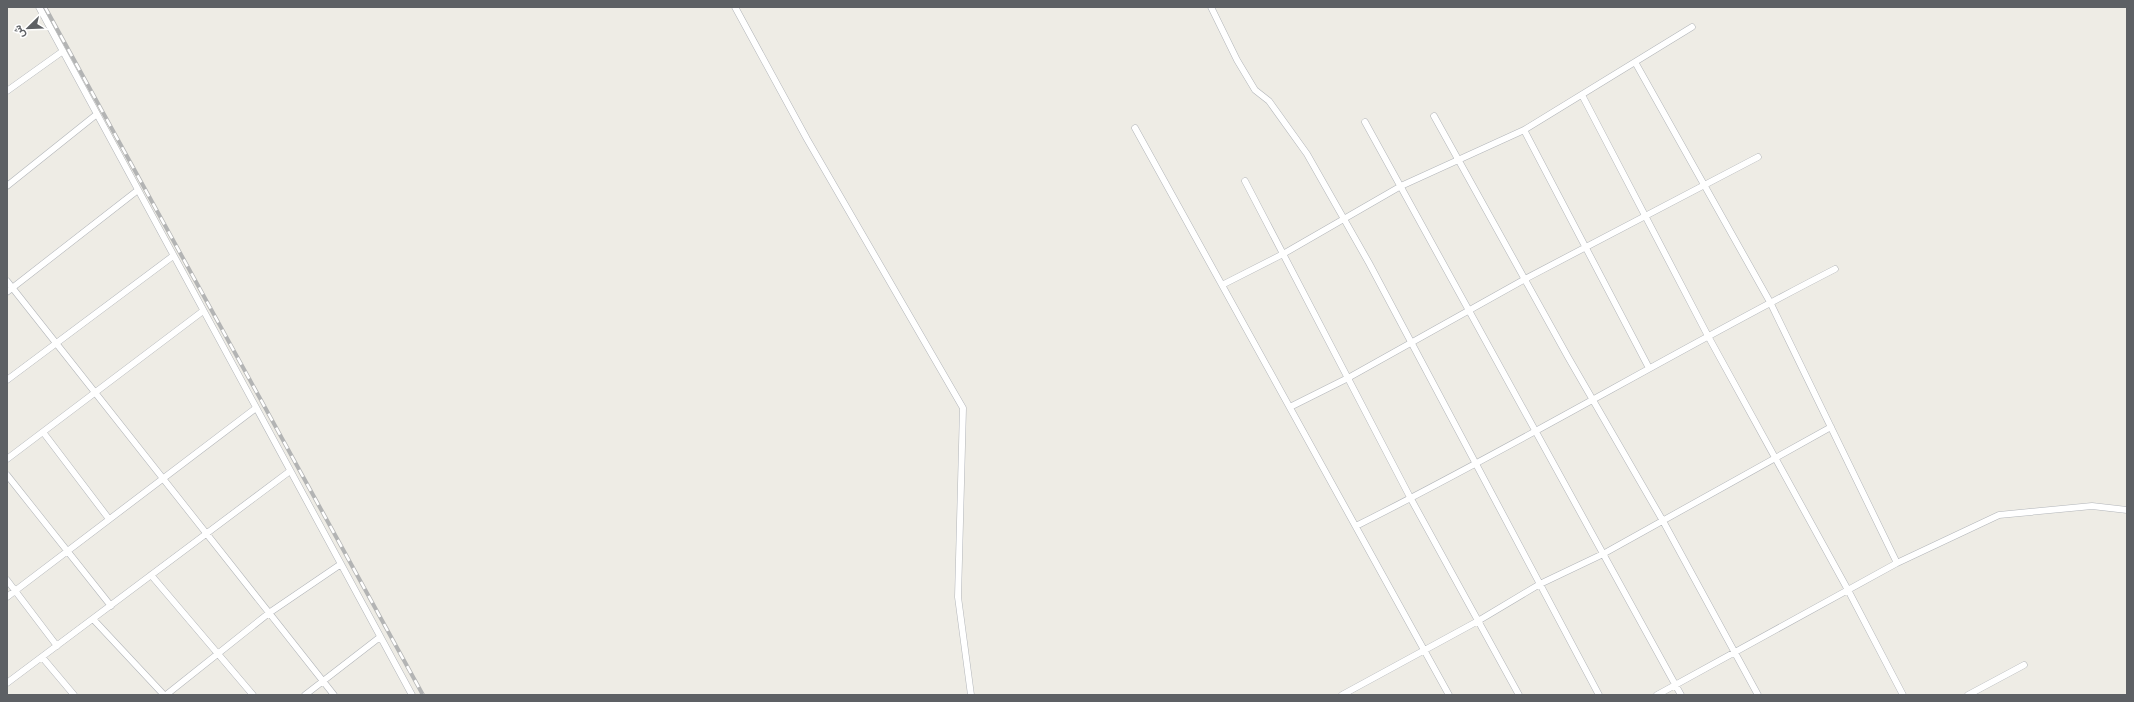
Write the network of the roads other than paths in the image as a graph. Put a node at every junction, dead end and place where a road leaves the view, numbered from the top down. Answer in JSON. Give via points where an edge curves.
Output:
{"nodes":[{"id":1,"x":39,"y":7,"type":"edge"},
{"id":2,"x":735,"y":7,"type":"edge"},
{"id":3,"x":1211,"y":7,"type":"edge"},
{"id":4,"x":1692,"y":27,"type":"dead end"},
{"id":5,"x":63,"y":51,"type":"junction"},
{"id":6,"x":1635,"y":62,"type":"junction"},
{"id":7,"x":7,"y":91,"type":"edge"},
{"id":8,"x":1582,"y":95,"type":"junction"},
{"id":9,"x":97,"y":114,"type":"junction"},
{"id":10,"x":1434,"y":116,"type":"dead end"},
{"id":11,"x":1365,"y":122,"type":"dead end"},
{"id":12,"x":1135,"y":128,"type":"dead end"},
{"id":13,"x":1524,"y":130,"type":"junction"},
{"id":14,"x":1758,"y":157,"type":"dead end"},
{"id":15,"x":1459,"y":160,"type":"junction"},
{"id":16,"x":1245,"y":181,"type":"dead end"},
{"id":17,"x":7,"y":186,"type":"edge"},
{"id":18,"x":1401,"y":186,"type":"junction"},
{"id":19,"x":1704,"y":186,"type":"junction"},
{"id":20,"x":138,"y":190,"type":"junction"},
{"id":21,"x":1645,"y":216,"type":"junction"},
{"id":22,"x":1344,"y":220,"type":"junction"},
{"id":23,"x":1586,"y":247,"type":"junction"},
{"id":24,"x":1283,"y":254,"type":"junction"},
{"id":25,"x":173,"y":256,"type":"junction"},
{"id":26,"x":1835,"y":269,"type":"dead end"},
{"id":27,"x":1525,"y":279,"type":"junction"},
{"id":28,"x":7,"y":280,"type":"edge"},
{"id":29,"x":1222,"y":285,"type":"junction"},
{"id":30,"x":13,"y":288,"type":"junction"},
{"id":31,"x":7,"y":292,"type":"edge"},
{"id":32,"x":1770,"y":302,"type":"junction"},
{"id":33,"x":1469,"y":310,"type":"junction"},
{"id":34,"x":203,"y":311,"type":"junction"},
{"id":35,"x":1708,"y":336,"type":"junction"},
{"id":36,"x":1411,"y":342,"type":"junction"},
{"id":37,"x":55,"y":344,"type":"junction"},
{"id":38,"x":1649,"y":368,"type":"junction"},
{"id":39,"x":1348,"y":378,"type":"junction"},
{"id":40,"x":7,"y":380,"type":"edge"},
{"id":41,"x":94,"y":392,"type":"junction"},
{"id":42,"x":1592,"y":399,"type":"junction"},
{"id":43,"x":1290,"y":407,"type":"junction"},
{"id":44,"x":256,"y":408,"type":"junction"},
{"id":45,"x":1831,"y":428,"type":"junction"},
{"id":46,"x":42,"y":432,"type":"junction"},
{"id":47,"x":1536,"y":432,"type":"junction"},
{"id":48,"x":7,"y":459,"type":"edge"},
{"id":49,"x":1776,"y":459,"type":"junction"},
{"id":50,"x":1476,"y":463,"type":"junction"},
{"id":51,"x":290,"y":471,"type":"junction"},
{"id":52,"x":7,"y":476,"type":"edge"},
{"id":53,"x":162,"y":479,"type":"junction"},
{"id":54,"x":1411,"y":499,"type":"junction"},
{"id":55,"x":2127,"y":510,"type":"edge"},
{"id":56,"x":109,"y":519,"type":"junction"},
{"id":57,"x":1663,"y":521,"type":"junction"},
{"id":58,"x":1356,"y":526,"type":"junction"},
{"id":59,"x":206,"y":534,"type":"junction"},
{"id":60,"x":66,"y":552,"type":"junction"},
{"id":61,"x":1603,"y":554,"type":"junction"},
{"id":62,"x":1897,"y":563,"type":"junction"},
{"id":63,"x":341,"y":564,"type":"junction"},
{"id":64,"x":151,"y":575,"type":"junction"},
{"id":65,"x":7,"y":580,"type":"edge"},
{"id":66,"x":1540,"y":584,"type":"junction"},
{"id":67,"x":1848,"y":590,"type":"junction"},
{"id":68,"x":15,"y":591,"type":"junction"},
{"id":69,"x":7,"y":597,"type":"edge"},
{"id":70,"x":110,"y":606,"type":"junction"},
{"id":71,"x":269,"y":614,"type":"junction"},
{"id":72,"x":93,"y":619,"type":"junction"},
{"id":73,"x":1478,"y":621,"type":"junction"},
{"id":74,"x":380,"y":637,"type":"junction"},
{"id":75,"x":57,"y":646,"type":"junction"},
{"id":76,"x":1425,"y":650,"type":"junction"},
{"id":77,"x":1734,"y":653,"type":"junction"},
{"id":78,"x":219,"y":654,"type":"junction"},
{"id":79,"x":42,"y":657,"type":"junction"},
{"id":80,"x":2024,"y":665,"type":"dead end"},
{"id":81,"x":323,"y":681,"type":"junction"},
{"id":82,"x":7,"y":682,"type":"edge"},
{"id":83,"x":1676,"y":685,"type":"junction"},
{"id":84,"x":74,"y":695,"type":"edge"},
{"id":85,"x":165,"y":695,"type":"edge"},
{"id":86,"x":253,"y":695,"type":"edge"},
{"id":87,"x":305,"y":695,"type":"edge"},
{"id":88,"x":334,"y":695,"type":"edge"},
{"id":89,"x":412,"y":695,"type":"edge"},
{"id":90,"x":971,"y":695,"type":"edge"},
{"id":91,"x":1342,"y":695,"type":"edge"},
{"id":92,"x":1449,"y":695,"type":"edge"},
{"id":93,"x":1519,"y":695,"type":"edge"},
{"id":94,"x":1599,"y":695,"type":"edge"},
{"id":95,"x":1657,"y":695,"type":"edge"},
{"id":96,"x":1681,"y":695,"type":"edge"},
{"id":97,"x":1758,"y":695,"type":"edge"},
{"id":98,"x":1903,"y":695,"type":"edge"},
{"id":99,"x":1968,"y":695,"type":"edge"}],
"edges":[{"from":1,"to":5,"type":"street"},
{"from":2,"to":90,"type":"street","via":[[807,139],[963,408],[958,597]]},
{"from":3,"to":22,"type":"street","via":[[1255,90],[1269,101],[1307,154]]},
{"from":4,"to":6,"type":"street"},
{"from":5,"to":7,"type":"street"},
{"from":5,"to":9,"type":"street"},
{"from":6,"to":8,"type":"street"},
{"from":6,"to":19,"type":"street"},
{"from":8,"to":13,"type":"street"},
{"from":8,"to":21,"type":"street"},
{"from":9,"to":17,"type":"street"},
{"from":9,"to":20,"type":"street"},
{"from":10,"to":15,"type":"street"},
{"from":11,"to":18,"type":"street"},
{"from":12,"to":29,"type":"street"},
{"from":13,"to":15,"type":"street"},
{"from":13,"to":23,"type":"street"},
{"from":14,"to":19,"type":"street"},
{"from":15,"to":18,"type":"street"},
{"from":15,"to":27,"type":"street"},
{"from":16,"to":24,"type":"street"},
{"from":18,"to":22,"type":"street"},
{"from":18,"to":33,"type":"street"},
{"from":19,"to":21,"type":"street"},
{"from":19,"to":32,"type":"street"},
{"from":20,"to":25,"type":"street"},
{"from":20,"to":30,"type":"street"},
{"from":21,"to":23,"type":"street"},
{"from":21,"to":35,"type":"street"},
{"from":22,"to":24,"type":"street"},
{"from":22,"to":36,"type":"street"},
{"from":23,"to":27,"type":"street"},
{"from":23,"to":38,"type":"street"},
{"from":24,"to":29,"type":"street"},
{"from":24,"to":39,"type":"street"},
{"from":25,"to":34,"type":"street"},
{"from":25,"to":37,"type":"street"},
{"from":26,"to":32,"type":"street"},
{"from":27,"to":33,"type":"street"},
{"from":27,"to":42,"type":"street"},
{"from":28,"to":30,"type":"street"},
{"from":29,"to":43,"type":"street"},
{"from":30,"to":31,"type":"street"},
{"from":30,"to":37,"type":"street"},
{"from":32,"to":35,"type":"street"},
{"from":32,"to":45,"type":"street"},
{"from":33,"to":36,"type":"street"},
{"from":33,"to":47,"type":"street"},
{"from":34,"to":41,"type":"street"},
{"from":34,"to":44,"type":"street"},
{"from":35,"to":38,"type":"street"},
{"from":35,"to":49,"type":"street"},
{"from":36,"to":39,"type":"street"},
{"from":36,"to":50,"type":"street"},
{"from":37,"to":40,"type":"street"},
{"from":37,"to":41,"type":"street"},
{"from":38,"to":42,"type":"street"},
{"from":39,"to":43,"type":"street"},
{"from":39,"to":54,"type":"street"},
{"from":41,"to":46,"type":"street"},
{"from":41,"to":53,"type":"street"},
{"from":42,"to":47,"type":"street"},
{"from":42,"to":57,"type":"street"},
{"from":43,"to":58,"type":"street"},
{"from":44,"to":51,"type":"street"},
{"from":44,"to":53,"type":"street"},
{"from":45,"to":49,"type":"street"},
{"from":45,"to":62,"type":"street"},
{"from":46,"to":48,"type":"street"},
{"from":46,"to":56,"type":"street"},
{"from":47,"to":50,"type":"street"},
{"from":47,"to":61,"type":"street"},
{"from":49,"to":57,"type":"street"},
{"from":49,"to":67,"type":"street"},
{"from":50,"to":54,"type":"street"},
{"from":50,"to":66,"type":"street"},
{"from":51,"to":59,"type":"street"},
{"from":51,"to":63,"type":"street"},
{"from":52,"to":60,"type":"street"},
{"from":53,"to":56,"type":"street"},
{"from":53,"to":59,"type":"street"},
{"from":54,"to":58,"type":"street"},
{"from":54,"to":73,"type":"street"},
{"from":55,"to":62,"type":"street","via":[[2092,506],[1999,515]]},
{"from":56,"to":60,"type":"street"},
{"from":57,"to":61,"type":"street"},
{"from":57,"to":77,"type":"street"},
{"from":58,"to":76,"type":"street"},
{"from":59,"to":64,"type":"street"},
{"from":59,"to":71,"type":"street"},
{"from":60,"to":68,"type":"street"},
{"from":60,"to":70,"type":"street"},
{"from":61,"to":66,"type":"street"},
{"from":61,"to":83,"type":"street"},
{"from":62,"to":67,"type":"street"},
{"from":63,"to":71,"type":"street"},
{"from":63,"to":74,"type":"street"},
{"from":64,"to":70,"type":"street"},
{"from":64,"to":78,"type":"street"},
{"from":65,"to":68,"type":"street"},
{"from":66,"to":73,"type":"street"},
{"from":66,"to":94,"type":"street"},
{"from":67,"to":77,"type":"street"},
{"from":67,"to":98,"type":"street"},
{"from":68,"to":69,"type":"street"},
{"from":68,"to":75,"type":"street"},
{"from":70,"to":72,"type":"street"},
{"from":71,"to":78,"type":"street"},
{"from":71,"to":81,"type":"street"},
{"from":72,"to":75,"type":"street"},
{"from":72,"to":85,"type":"street"},
{"from":73,"to":76,"type":"street"},
{"from":73,"to":93,"type":"street"},
{"from":74,"to":81,"type":"street"},
{"from":74,"to":89,"type":"street"},
{"from":75,"to":79,"type":"street"},
{"from":76,"to":91,"type":"street"},
{"from":76,"to":92,"type":"street"},
{"from":77,"to":83,"type":"street"},
{"from":77,"to":97,"type":"street"},
{"from":78,"to":85,"type":"street"},
{"from":78,"to":86,"type":"street"},
{"from":79,"to":82,"type":"street"},
{"from":79,"to":84,"type":"street"},
{"from":80,"to":99,"type":"street"},
{"from":81,"to":87,"type":"street"},
{"from":81,"to":88,"type":"street"},
{"from":83,"to":95,"type":"street"},
{"from":83,"to":96,"type":"street"}]}
